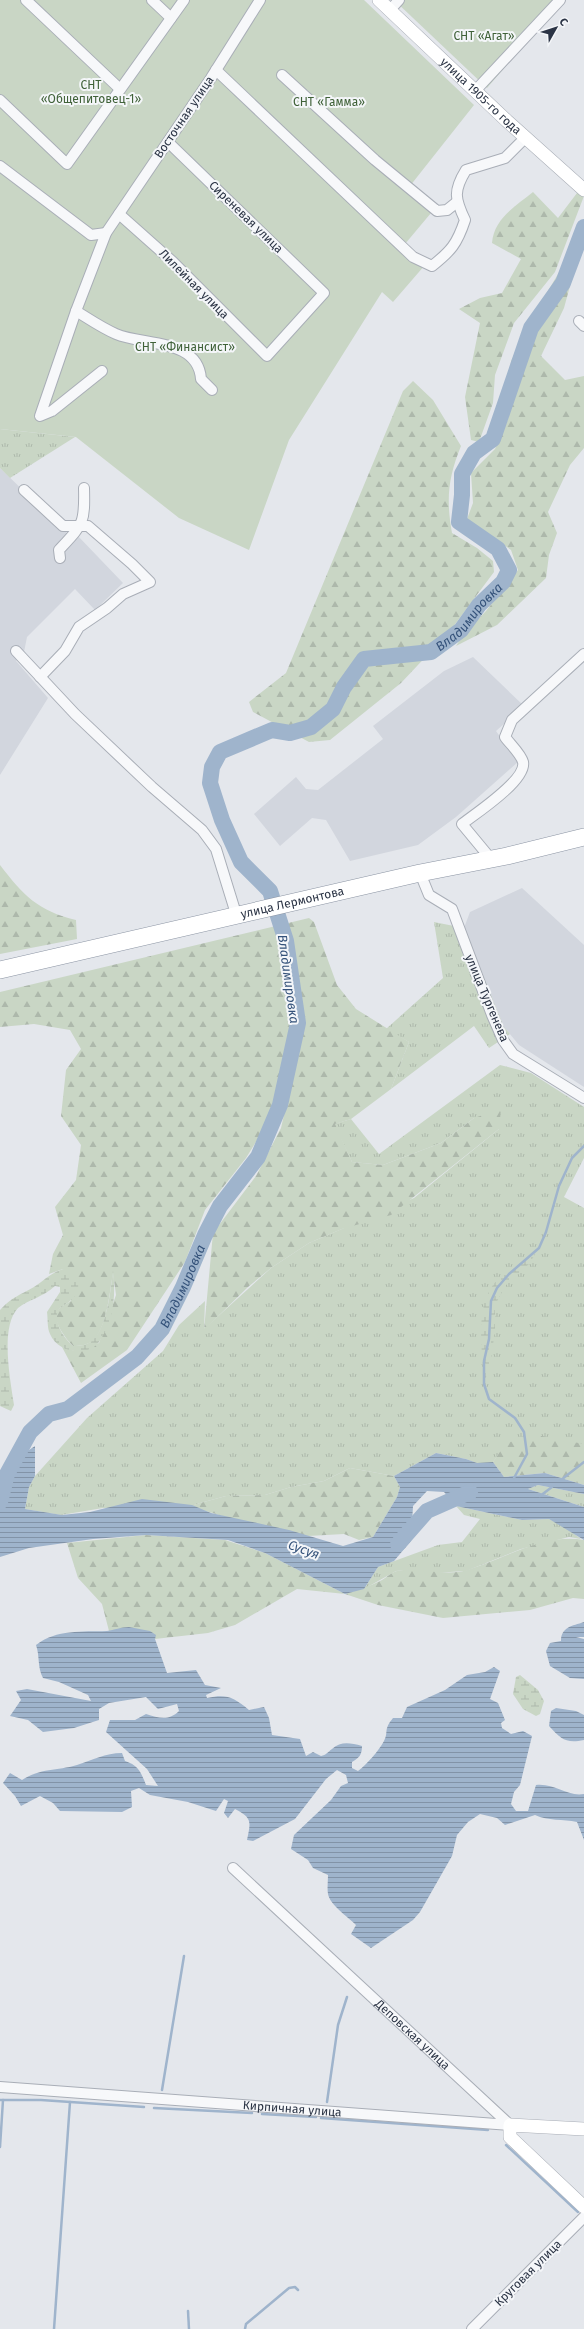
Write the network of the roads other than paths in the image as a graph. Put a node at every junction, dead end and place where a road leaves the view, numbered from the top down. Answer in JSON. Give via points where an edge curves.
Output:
{"nodes":[{"id":1,"x":26,"y":0,"type":"edge"},
{"id":2,"x":152,"y":0,"type":"edge"},
{"id":3,"x":184,"y":0,"type":"edge"},
{"id":4,"x":260,"y":0,"type":"edge"},
{"id":5,"x":380,"y":0,"type":"edge"},
{"id":6,"x":399,"y":0,"type":"edge"},
{"id":7,"x":560,"y":0,"type":"edge"},
{"id":8,"x":390,"y":10,"type":"junction"},
{"id":9,"x":171,"y":18,"type":"junction"},
{"id":10,"x":216,"y":70,"type":"junction"},
{"id":11,"x":282,"y":75,"type":"dead end"},
{"id":12,"x":120,"y":89,"type":"junction"},
{"id":13,"x":475,"y":91,"type":"junction"},
{"id":14,"x":0,"y":100,"type":"edge"},
{"id":15,"x":526,"y":136,"type":"junction"},
{"id":16,"x":168,"y":142,"type":"junction"},
{"id":17,"x":0,"y":166,"type":"edge"},
{"id":18,"x":584,"y":190,"type":"edge"},
{"id":19,"x":457,"y":202,"type":"junction"},
{"id":20,"x":119,"y":214,"type":"junction"},
{"id":21,"x":106,"y":234,"type":"junction"},
{"id":22,"x":76,"y":311,"type":"junction"},
{"id":23,"x":267,"y":356,"type":"joint"},
{"id":24,"x":102,"y":371,"type":"dead end"},
{"id":25,"x":212,"y":390,"type":"dead end"},
{"id":26,"x":84,"y":488,"type":"dead end"},
{"id":27,"x":24,"y":490,"type":"dead end"},
{"id":28,"x":82,"y":525,"type":"junction"},
{"id":29,"x":60,"y":558,"type":"dead end"},
{"id":30,"x":16,"y":651,"type":"dead end"},
{"id":31,"x":584,"y":654,"type":"edge"},
{"id":32,"x":40,"y":677,"type":"junction"},
{"id":33,"x":584,"y":837,"type":"edge"},
{"id":34,"x":491,"y":859,"type":"junction"},
{"id":35,"x":420,"y":873,"type":"junction"},
{"id":36,"x":237,"y":917,"type":"junction"},
{"id":37,"x":0,"y":970,"type":"edge"},
{"id":38,"x":584,"y":1098,"type":"edge"},
{"id":39,"x":233,"y":1868,"type":"dead end"},
{"id":40,"x":0,"y":2088,"type":"edge"},
{"id":41,"x":510,"y":2125,"type":"junction"},
{"id":42,"x":584,"y":2129,"type":"edge"},
{"id":43,"x":584,"y":2207,"type":"edge"},
{"id":44,"x":584,"y":2217,"type":"edge"},
{"id":45,"x":472,"y":2329,"type":"edge"}],
"edges":[{"from":1,"to":12,"type":"street"},
{"from":2,"to":9,"type":"street"},
{"from":3,"to":9,"type":"street"},
{"from":4,"to":10,"type":"street","name":"Восточная улица"},
{"from":5,"to":8,"type":"street","name":"улица 1905-го года"},
{"from":6,"to":8,"type":"street"},
{"from":7,"to":13,"type":"street"},
{"from":8,"to":13,"type":"street","name":"улица 1905-го года"},
{"from":9,"to":12,"type":"street"},
{"from":10,"to":16,"type":"street","name":"Восточная улица"},
{"from":10,"to":19,"type":"street","via":[[413,257],[432,266],[448,254],[459,240],[465,220]]},
{"from":11,"to":19,"type":"street","via":[[386,169],[437,211],[447,210]]},
{"from":12,"to":14,"type":"street","via":[[67,164]]},
{"from":13,"to":15,"type":"street","name":"улица 1905-го года"},
{"from":15,"to":18,"type":"street","name":"улица 1905-го года"},
{"from":15,"to":19,"type":"street","via":[[505,158],[466,170],[456,185]]},
{"from":16,"to":20,"type":"street","name":"Восточная улица"},
{"from":16,"to":23,"type":"street","name":"Сиреневая улица","via":[[324,292]]},
{"from":17,"to":21,"type":"street","via":[[91,235]]},
{"from":20,"to":21,"type":"street","name":"Восточная улица"},
{"from":20,"to":23,"type":"street","name":"Лилейная улица","via":[[173,262]]},
{"from":21,"to":22,"type":"street","name":"Восточная улица"},
{"from":22,"to":24,"type":"street","name":"Восточная улица","via":[[40,416],[52,411]]},
{"from":22,"to":25,"type":"street","via":[[117,335],[182,350],[194,359],[201,379]]},
{"from":26,"to":28,"type":"street"},
{"from":27,"to":28,"type":"street","via":[[64,526]]},
{"from":28,"to":29,"type":"street","via":[[59,550]]},
{"from":28,"to":32,"type":"street","via":[[88,526],[150,582],[123,594],[79,627],[65,651]]},
{"from":30,"to":32,"type":"street"},
{"from":31,"to":34,"type":"street","via":[[512,720],[505,737],[523,762],[523,771],[510,787],[462,824]]},
{"from":32,"to":36,"type":"street","via":[[152,787],[202,830],[216,849]]},
{"from":33,"to":34,"type":"highway","name":"улица Лермонтова"},
{"from":34,"to":35,"type":"highway","name":"улица Лермонтова"},
{"from":35,"to":36,"type":"highway","name":"улица Лермонтова"},
{"from":35,"to":38,"type":"street","name":"улица Тургенева","via":[[429,895],[452,909],[492,1015],[503,1040],[513,1054]]},
{"from":36,"to":37,"type":"highway","name":"улица Лермонтова"},
{"from":39,"to":41,"type":"street","name":"Деповская улица"},
{"from":40,"to":41,"type":"street","name":"Кирпичная улица"},
{"from":41,"to":42,"type":"street","name":"Кирпичная улица"},
{"from":41,"to":43,"type":"street","name":"Деповская улица","via":[[510,2137]]},
{"from":44,"to":45,"type":"street","name":"Круговая улица"}]}
